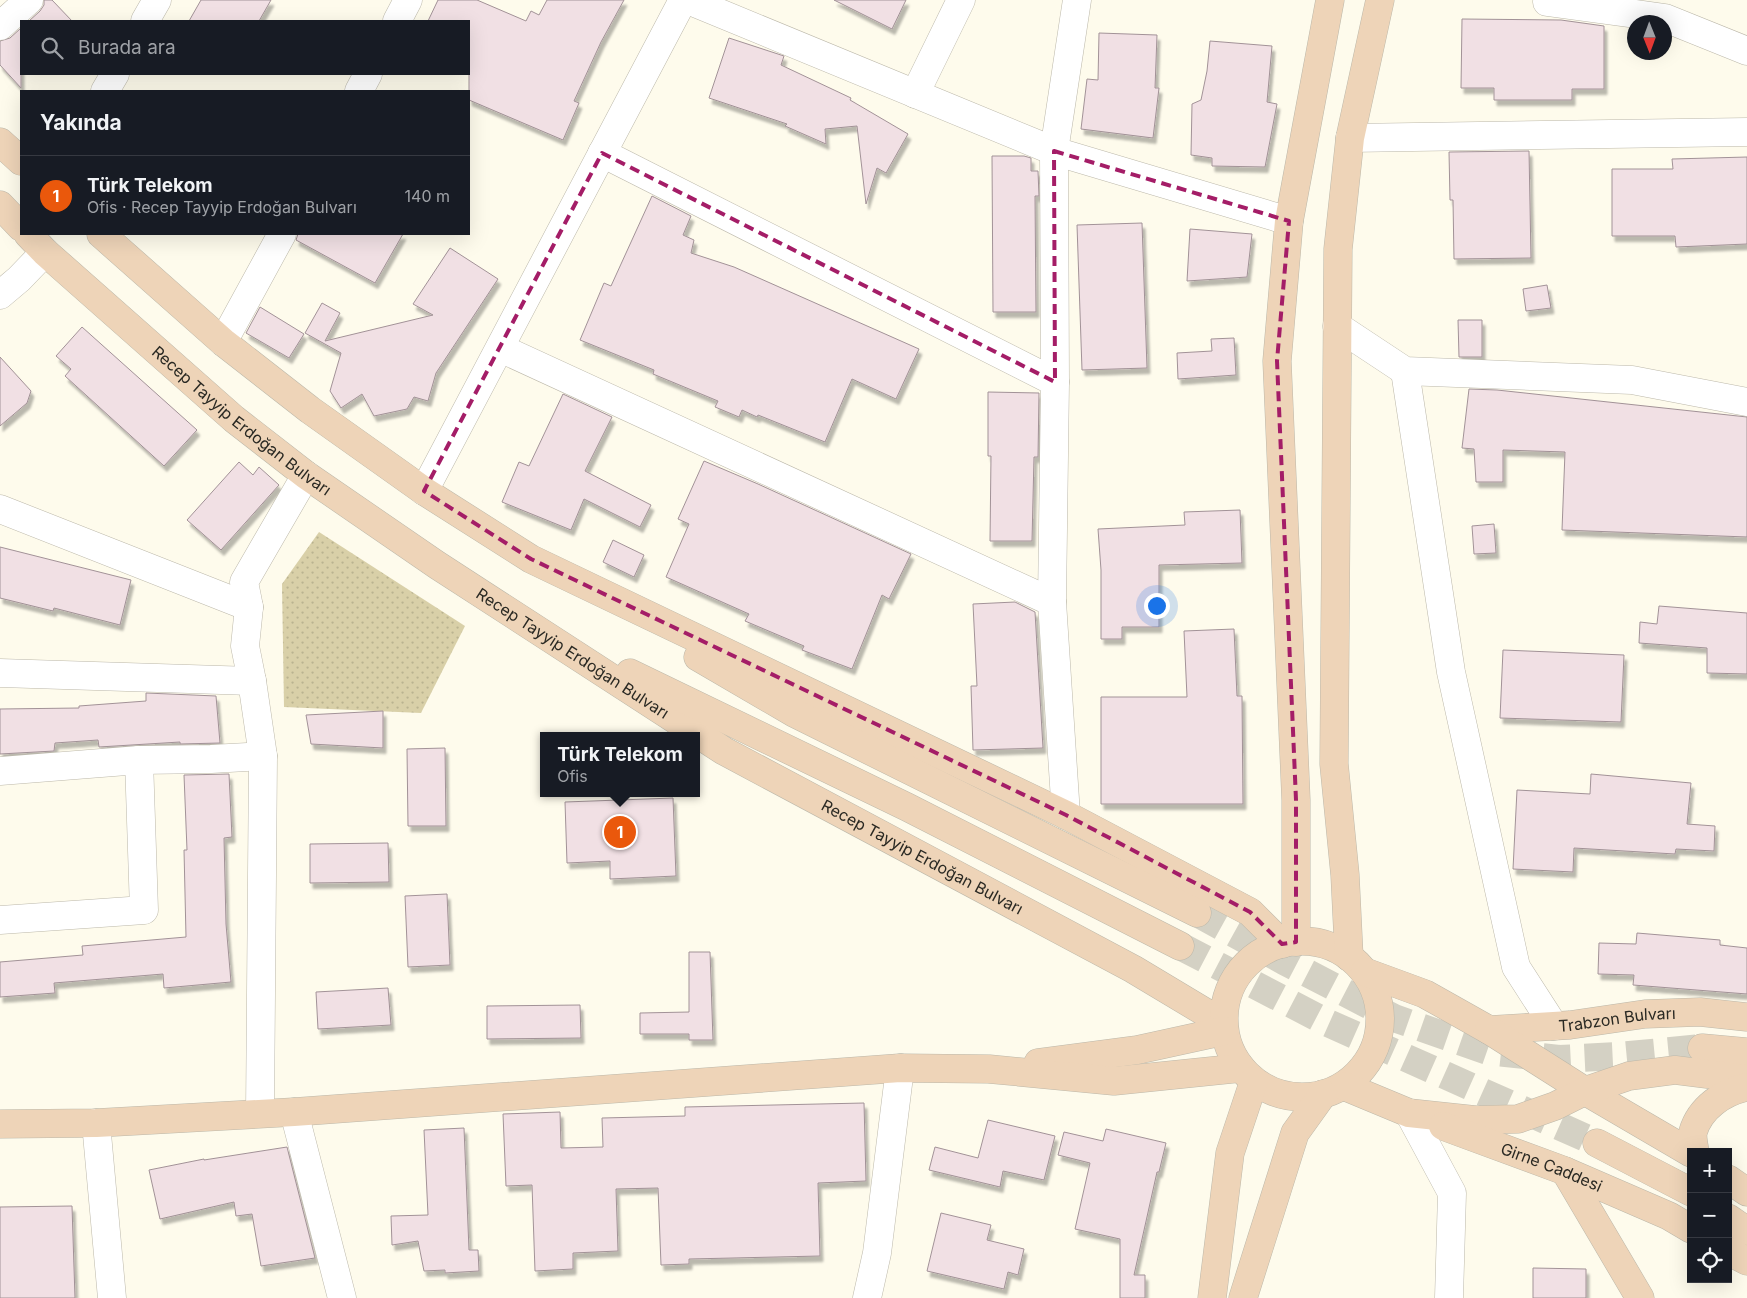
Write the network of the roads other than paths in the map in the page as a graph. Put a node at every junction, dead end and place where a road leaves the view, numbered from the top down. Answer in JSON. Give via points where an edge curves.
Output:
{"nodes":[{"id":1,"x":29,"y":0,"type":"edge"},
{"id":2,"x":157,"y":0,"type":"edge"},
{"id":3,"x":408,"y":0,"type":"edge"},
{"id":4,"x":683,"y":0,"type":"edge"},
{"id":5,"x":688,"y":0,"type":"edge"},
{"id":6,"x":962,"y":0,"type":"edge"},
{"id":7,"x":1077,"y":0,"type":"edge"},
{"id":8,"x":1330,"y":0,"type":"edge"},
{"id":9,"x":1380,"y":0,"type":"edge"},
{"id":10,"x":1547,"y":2,"type":"dead end"},
{"id":11,"x":1666,"y":14,"type":"edge"},
{"id":12,"x":146,"y":20,"type":"edge"},
{"id":13,"x":398,"y":20,"type":"edge"},
{"id":14,"x":0,"y":26,"type":"edge"},
{"id":15,"x":1747,"y":51,"type":"edge"},
{"id":16,"x":114,"y":75,"type":"edge"},
{"id":17,"x":367,"y":75,"type":"edge"},
{"id":18,"x":106,"y":90,"type":"edge"},
{"id":19,"x":360,"y":90,"type":"edge"},
{"id":20,"x":914,"y":94,"type":"junction"},
{"id":21,"x":1747,"y":132,"type":"edge"},
{"id":22,"x":1350,"y":138,"type":"junction"},
{"id":23,"x":0,"y":142,"type":"edge"},
{"id":24,"x":1054,"y":151,"type":"junction"},
{"id":25,"x":602,"y":153,"type":"junction"},
{"id":26,"x":20,"y":160,"type":"edge"},
{"id":27,"x":0,"y":205,"type":"edge"},
{"id":28,"x":1289,"y":221,"type":"junction"},
{"id":29,"x":20,"y":226,"type":"edge"},
{"id":30,"x":102,"y":235,"type":"edge"},
{"id":31,"x":281,"y":235,"type":"edge"},
{"id":32,"x":36,"y":243,"type":"edge"},
{"id":33,"x":0,"y":295,"type":"edge"},
{"id":34,"x":1337,"y":326,"type":"junction"},
{"id":35,"x":223,"y":342,"type":"junction"},
{"id":36,"x":500,"y":348,"type":"junction"},
{"id":37,"x":1405,"y":372,"type":"junction"},
{"id":38,"x":1055,"y":382,"type":"junction"},
{"id":39,"x":1747,"y":402,"type":"edge"},
{"id":40,"x":306,"y":474,"type":"junction"},
{"id":41,"x":424,"y":491,"type":"junction"},
{"id":42,"x":0,"y":509,"type":"edge"},
{"id":43,"x":530,"y":559,"type":"junction"},
{"id":44,"x":436,"y":565,"type":"junction"},
{"id":45,"x":1052,"y":602,"type":"junction"},
{"id":46,"x":249,"y":607,"type":"junction"},
{"id":47,"x":0,"y":673,"type":"edge"},
{"id":48,"x":252,"y":681,"type":"junction"},
{"id":49,"x":695,"y":732,"type":"edge"},
{"id":50,"x":700,"y":736,"type":"edge"},
{"id":51,"x":263,"y":756,"type":"junction"},
{"id":52,"x":139,"y":760,"type":"junction"},
{"id":53,"x":0,"y":771,"type":"edge"},
{"id":54,"x":1066,"y":815,"type":"junction"},
{"id":55,"x":1197,"y":913,"type":"tunnel mouth"},
{"id":56,"x":0,"y":920,"type":"edge"},
{"id":57,"x":1289,"y":943,"type":"junction"},
{"id":58,"x":1180,"y":946,"type":"tunnel mouth"},
{"id":59,"x":1357,"y":964,"type":"junction"},
{"id":60,"x":1747,"y":1017,"type":"edge"},
{"id":61,"x":1554,"y":1026,"type":"junction"},
{"id":62,"x":1224,"y":1027,"type":"junction"},
{"id":63,"x":1488,"y":1030,"type":"junction"},
{"id":64,"x":1702,"y":1048,"type":"tunnel mouth"},
{"id":65,"x":1747,"y":1052,"type":"edge"},
{"id":66,"x":900,"y":1068,"type":"junction"},
{"id":67,"x":990,"y":1069,"type":"junction"},
{"id":68,"x":1247,"y":1074,"type":"junction"},
{"id":69,"x":1747,"y":1079,"type":"edge"},
{"id":70,"x":1747,"y":1087,"type":"edge"},
{"id":71,"x":1333,"y":1090,"type":"junction"},
{"id":72,"x":1585,"y":1091,"type":"junction"},
{"id":73,"x":294,"y":1112,"type":"junction"},
{"id":74,"x":260,"y":1113,"type":"junction"},
{"id":75,"x":1409,"y":1114,"type":"junction"},
{"id":76,"x":96,"y":1123,"type":"junction"},
{"id":77,"x":0,"y":1124,"type":"edge"},
{"id":78,"x":1597,"y":1143,"type":"tunnel mouth"},
{"id":79,"x":1695,"y":1148,"type":"edge"},
{"id":80,"x":1687,"y":1151,"type":"edge"},
{"id":81,"x":1565,"y":1172,"type":"junction"},
{"id":82,"x":1732,"y":1182,"type":"edge"},
{"id":83,"x":1687,"y":1190,"type":"edge"},
{"id":84,"x":1747,"y":1192,"type":"edge"},
{"id":85,"x":1732,"y":1221,"type":"edge"},
{"id":86,"x":1687,"y":1227,"type":"edge"},
{"id":87,"x":1747,"y":1231,"type":"edge"},
{"id":88,"x":1732,"y":1253,"type":"edge"},
{"id":89,"x":1747,"y":1261,"type":"edge"},
{"id":90,"x":112,"y":1298,"type":"edge"},
{"id":91,"x":342,"y":1298,"type":"edge"},
{"id":92,"x":867,"y":1298,"type":"edge"},
{"id":93,"x":1212,"y":1298,"type":"edge"},
{"id":94,"x":1243,"y":1298,"type":"edge"},
{"id":95,"x":1448,"y":1298,"type":"edge"},
{"id":96,"x":1640,"y":1298,"type":"edge"}],
"edges":[{"from":1,"to":14,"type":"street"},
{"from":2,"to":12,"type":"street"},
{"from":3,"to":13,"type":"street"},
{"from":4,"to":25,"type":"street"},
{"from":5,"to":20,"type":"street"},
{"from":6,"to":20,"type":"street"},
{"from":7,"to":24,"type":"street"},
{"from":8,"to":28,"type":"main road"},
{"from":9,"to":22,"type":"main road"},
{"from":10,"to":11,"type":"street"},
{"from":11,"to":15,"type":"street"},
{"from":16,"to":18,"type":"street"},
{"from":17,"to":19,"type":"street"},
{"from":20,"to":24,"type":"street"},
{"from":21,"to":22,"type":"street"},
{"from":22,"to":34,"type":"main road","via":[[1338,250]]},
{"from":23,"to":26,"type":"main road"},
{"from":24,"to":28,"type":"street"},
{"from":24,"to":38,"type":"street"},
{"from":25,"to":36,"type":"street"},
{"from":25,"to":38,"type":"street"},
{"from":27,"to":29,"type":"main road"},
{"from":28,"to":57,"type":"main road","via":[[1277,361],[1296,800]]},
{"from":30,"to":35,"type":"main road"},
{"from":31,"to":35,"type":"street"},
{"from":32,"to":33,"type":"street","via":[[19,279]]},
{"from":32,"to":40,"type":"main road","name":"Recep Tayyip Erdoğan Bulvarı","via":[[234,419]]},
{"from":34,"to":37,"type":"street"},
{"from":34,"to":59,"type":"main road","via":[[1334,764]]},
{"from":35,"to":41,"type":"main road","via":[[310,410]]},
{"from":36,"to":41,"type":"street"},
{"from":36,"to":45,"type":"street"},
{"from":37,"to":39,"type":"street","via":[[1632,380]]},
{"from":37,"to":61,"type":"street","via":[[1451,672],[1516,967]]},
{"from":38,"to":45,"type":"street"},
{"from":40,"to":44,"type":"main road","name":"Recep Tayyip Erdoğan Bulvarı"},
{"from":40,"to":46,"type":"street","via":[[244,582]]},
{"from":41,"to":43,"type":"main road"},
{"from":42,"to":46,"type":"street"},
{"from":43,"to":54,"type":"main road"},
{"from":43,"to":55,"type":"main road","via":[[794,713]]},
{"from":44,"to":49,"type":"main road","name":"Recep Tayyip Erdoğan Bulvarı"},
{"from":44,"to":58,"type":"main road","via":[[601,658]]},
{"from":45,"to":54,"type":"street"},
{"from":46,"to":48,"type":"street","via":[[245,646]]},
{"from":47,"to":48,"type":"street"},
{"from":48,"to":51,"type":"street"},
{"from":50,"to":62,"type":"main road","name":"Recep Tayyip Erdoğan Bulvarı","via":[[1133,969]]},
{"from":51,"to":52,"type":"street"},
{"from":51,"to":74,"type":"street"},
{"from":52,"to":53,"type":"street"},
{"from":52,"to":56,"type":"street","via":[[144,910]]},
{"from":54,"to":57,"type":"main road","via":[[1250,912]]},
{"from":57,"to":59,"type":"main road","via":[[1308,941],[1330,946]]},
{"from":57,"to":62,"type":"main road","via":[[1266,950],[1248,963],[1234,980],[1226,1001]]},
{"from":59,"to":63,"type":"main road","via":[[1425,994]]},
{"from":59,"to":71,"type":"main road","via":[[1376,991],[1381,1012],[1380,1034],[1360,1072]]},
{"from":60,"to":61,"type":"main road","name":"Trabzon Bulvarı","via":[[1700,1012],[1644,1014]]},
{"from":61,"to":63,"type":"main road","name":"Trabzon Bulvarı"},
{"from":62,"to":67,"type":"main road","via":[[1137,1050]]},
{"from":62,"to":68,"type":"main road","via":[[1231,1052]]},
{"from":63,"to":72,"type":"main road"},
{"from":64,"to":65,"type":"main road"},
{"from":66,"to":67,"type":"main road"},
{"from":66,"to":73,"type":"main road"},
{"from":66,"to":92,"type":"street","via":[[876,1253]]},
{"from":67,"to":68,"type":"main road","via":[[1114,1081]]},
{"from":68,"to":71,"type":"main road","via":[[1270,1090],[1287,1096],[1305,1098]]},
{"from":68,"to":93,"type":"main road","via":[[1230,1153]]},
{"from":69,"to":72,"type":"main road","via":[[1675,1070],[1629,1076]]},
{"from":70,"to":79,"type":"main road","via":[[1721,1096],[1705,1110],[1693,1134]]},
{"from":71,"to":75,"type":"main road"},
{"from":71,"to":94,"type":"main road","via":[[1295,1133]]},
{"from":72,"to":75,"type":"main road","via":[[1518,1119],[1475,1120]]},
{"from":72,"to":80,"type":"main road"},
{"from":73,"to":74,"type":"main road"},
{"from":73,"to":91,"type":"street"},
{"from":74,"to":76,"type":"main road"},
{"from":75,"to":81,"type":"main road","name":"Girne Caddesi"},
{"from":75,"to":95,"type":"street","via":[[1452,1193]]},
{"from":76,"to":77,"type":"main road"},
{"from":76,"to":90,"type":"street"},
{"from":78,"to":83,"type":"main road"},
{"from":81,"to":86,"type":"main road","name":"Girne Caddesi"},
{"from":81,"to":96,"type":"main road"},
{"from":82,"to":84,"type":"main road"},
{"from":85,"to":87,"type":"main road"},
{"from":88,"to":89,"type":"main road"}]}
